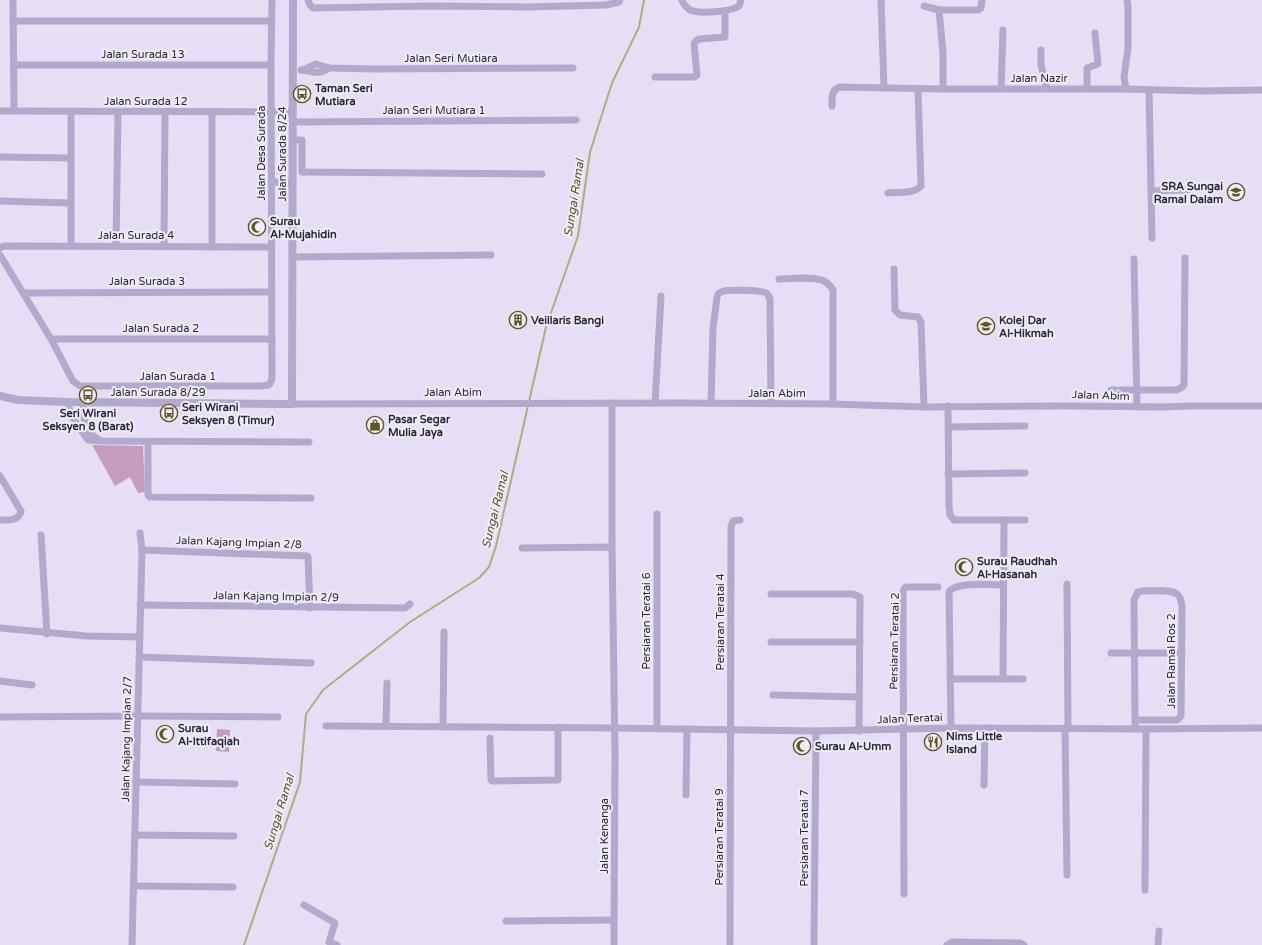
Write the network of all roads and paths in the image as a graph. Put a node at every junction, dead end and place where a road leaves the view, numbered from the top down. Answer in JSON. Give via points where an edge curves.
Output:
{"nodes":[{"id":1,"x":12,"y":0,"type":"edge"},
{"id":2,"x":272,"y":0,"type":"edge"},
{"id":3,"x":293,"y":0,"type":"edge"},
{"id":4,"x":308,"y":0,"type":"edge"},
{"id":5,"x":682,"y":0,"type":"edge"},
{"id":6,"x":742,"y":0,"type":"edge"},
{"id":7,"x":881,"y":0,"type":"edge"},
{"id":8,"x":982,"y":0,"type":"edge"},
{"id":9,"x":1127,"y":0,"type":"edge"},
{"id":10,"x":619,"y":1,"type":"edge"},
{"id":11,"x":431,"y":3,"type":"edge"},
{"id":12,"x":924,"y":6,"type":"dead end"},
{"id":13,"x":939,"y":10,"type":"junction"},
{"id":14,"x":725,"y":11,"type":"junction"},
{"id":15,"x":13,"y":21,"type":"junction"},
{"id":16,"x":272,"y":21,"type":"junction"},
{"id":17,"x":1003,"y":30,"type":"dead end"},
{"id":18,"x":1096,"y":33,"type":"dead end"},
{"id":19,"x":1041,"y":50,"type":"dead end"},
{"id":20,"x":14,"y":65,"type":"junction"},
{"id":21,"x":271,"y":65,"type":"junction"},
{"id":22,"x":573,"y":68,"type":"dead end"},
{"id":23,"x":293,"y":70,"type":"junction"},
{"id":24,"x":655,"y":78,"type":"dead end"},
{"id":25,"x":884,"y":88,"type":"junction"},
{"id":26,"x":918,"y":89,"type":"junction"},
{"id":27,"x":944,"y":89,"type":"junction"},
{"id":28,"x":1001,"y":89,"type":"junction"},
{"id":29,"x":1047,"y":89,"type":"junction"},
{"id":30,"x":1087,"y":89,"type":"junction"},
{"id":31,"x":1126,"y":89,"type":"junction"},
{"id":32,"x":1149,"y":90,"type":"junction"},
{"id":33,"x":1262,"y":90,"type":"edge"},
{"id":34,"x":832,"y":106,"type":"dead end"},
{"id":35,"x":0,"y":111,"type":"edge"},
{"id":36,"x":14,"y":111,"type":"junction"},
{"id":37,"x":70,"y":112,"type":"junction"},
{"id":38,"x":118,"y":112,"type":"junction"},
{"id":39,"x":165,"y":112,"type":"junction"},
{"id":40,"x":212,"y":112,"type":"junction"},
{"id":41,"x":271,"y":112,"type":"junction"},
{"id":42,"x":293,"y":112,"type":"junction"},
{"id":43,"x":576,"y":120,"type":"dead end"},
{"id":44,"x":293,"y":122,"type":"junction"},
{"id":45,"x":292,"y":140,"type":"junction"},
{"id":46,"x":0,"y":157,"type":"edge"},
{"id":47,"x":71,"y":158,"type":"junction"},
{"id":48,"x":542,"y":174,"type":"dead end"},
{"id":49,"x":272,"y":182,"type":"junction"},
{"id":50,"x":292,"y":182,"type":"junction"},
{"id":51,"x":1188,"y":190,"type":"dead end"},
{"id":52,"x":1152,"y":191,"type":"junction"},
{"id":53,"x":888,"y":193,"type":"dead end"},
{"id":54,"x":0,"y":202,"type":"edge"},
{"id":55,"x":71,"y":203,"type":"junction"},
{"id":56,"x":1152,"y":238,"type":"dead end"},
{"id":57,"x":71,"y":246,"type":"junction"},
{"id":58,"x":116,"y":246,"type":"junction"},
{"id":59,"x":164,"y":246,"type":"junction"},
{"id":60,"x":212,"y":247,"type":"junction"},
{"id":61,"x":272,"y":247,"type":"junction"},
{"id":62,"x":0,"y":248,"type":"edge"},
{"id":63,"x":0,"y":255,"type":"edge"},
{"id":64,"x":491,"y":255,"type":"dead end"},
{"id":65,"x":292,"y":257,"type":"junction"},
{"id":66,"x":1185,"y":258,"type":"dead end"},
{"id":67,"x":1134,"y":259,"type":"dead end"},
{"id":68,"x":894,"y":269,"type":"dead end"},
{"id":69,"x":779,"y":280,"type":"dead end"},
{"id":70,"x":272,"y":292,"type":"junction"},
{"id":71,"x":23,"y":293,"type":"junction"},
{"id":72,"x":661,"y":296,"type":"dead end"},
{"id":73,"x":272,"y":339,"type":"junction"},
{"id":74,"x":51,"y":340,"type":"junction"},
{"id":75,"x":272,"y":379,"type":"joint"},
{"id":76,"x":1111,"y":390,"type":"dead end"},
{"id":77,"x":1137,"y":390,"type":"junction"},
{"id":78,"x":0,"y":396,"type":"edge"},
{"id":79,"x":67,"y":402,"type":"junction"},
{"id":80,"x":83,"y":403,"type":"junction"},
{"id":81,"x":612,"y":403,"type":"junction"},
{"id":82,"x":655,"y":403,"type":"junction"},
{"id":83,"x":711,"y":403,"type":"junction"},
{"id":84,"x":292,"y":404,"type":"junction"},
{"id":85,"x":771,"y":404,"type":"junction"},
{"id":86,"x":833,"y":404,"type":"junction"},
{"id":87,"x":948,"y":406,"type":"junction"},
{"id":88,"x":1262,"y":406,"type":"edge"},
{"id":89,"x":924,"y":407,"type":"junction"},
{"id":90,"x":1137,"y":407,"type":"junction"},
{"id":91,"x":1025,"y":426,"type":"dead end"},
{"id":92,"x":949,"y":427,"type":"junction"},
{"id":93,"x":102,"y":442,"type":"junction"},
{"id":94,"x":148,"y":442,"type":"junction"},
{"id":95,"x":309,"y":442,"type":"dead end"},
{"id":96,"x":1025,"y":473,"type":"dead end"},
{"id":97,"x":948,"y":474,"type":"junction"},
{"id":98,"x":0,"y":476,"type":"edge"},
{"id":99,"x":311,"y":498,"type":"dead end"},
{"id":100,"x":657,"y":514,"type":"dead end"},
{"id":101,"x":0,"y":520,"type":"edge"},
{"id":102,"x":740,"y":520,"type":"dead end"},
{"id":103,"x":1004,"y":520,"type":"junction"},
{"id":104,"x":1025,"y":520,"type":"dead end"},
{"id":105,"x":140,"y":533,"type":"dead end"},
{"id":106,"x":42,"y":536,"type":"dead end"},
{"id":107,"x":612,"y":547,"type":"junction"},
{"id":108,"x":522,"y":548,"type":"dead end"},
{"id":109,"x":142,"y":550,"type":"junction"},
{"id":110,"x":1067,"y":584,"type":"dead end"},
{"id":111,"x":1004,"y":585,"type":"junction"},
{"id":112,"x":938,"y":587,"type":"dead end"},
{"id":113,"x":771,"y":594,"type":"dead end"},
{"id":114,"x":410,"y":604,"type":"dead end"},
{"id":115,"x":140,"y":606,"type":"junction"},
{"id":116,"x":310,"y":608,"type":"junction"},
{"id":117,"x":0,"y":628,"type":"edge"},
{"id":118,"x":444,"y":632,"type":"dead end"},
{"id":119,"x":47,"y":634,"type":"junction"},
{"id":120,"x":140,"y":637,"type":"junction"},
{"id":121,"x":771,"y":642,"type":"dead end"},
{"id":122,"x":860,"y":642,"type":"junction"},
{"id":123,"x":1111,"y":653,"type":"dead end"},
{"id":124,"x":1134,"y":653,"type":"junction"},
{"id":125,"x":1182,"y":653,"type":"junction"},
{"id":126,"x":139,"y":657,"type":"junction"},
{"id":127,"x":311,"y":662,"type":"dead end"},
{"id":128,"x":951,"y":679,"type":"junction"},
{"id":129,"x":1003,"y":679,"type":"junction"},
{"id":130,"x":1022,"y":679,"type":"dead end"},
{"id":131,"x":0,"y":681,"type":"edge"},
{"id":132,"x":386,"y":683,"type":"dead end"},
{"id":133,"x":32,"y":685,"type":"dead end"},
{"id":134,"x":773,"y":695,"type":"dead end"},
{"id":135,"x":859,"y":697,"type":"junction"},
{"id":136,"x":137,"y":716,"type":"junction"},
{"id":137,"x":0,"y":717,"type":"edge"},
{"id":138,"x":278,"y":717,"type":"dead end"},
{"id":139,"x":1135,"y":720,"type":"junction"},
{"id":140,"x":326,"y":726,"type":"dead end"},
{"id":141,"x":386,"y":726,"type":"junction"},
{"id":142,"x":443,"y":726,"type":"junction"},
{"id":143,"x":558,"y":727,"type":"junction"},
{"id":144,"x":614,"y":728,"type":"junction"},
{"id":145,"x":904,"y":728,"type":"junction"},
{"id":146,"x":951,"y":728,"type":"junction"},
{"id":147,"x":985,"y":728,"type":"junction"},
{"id":148,"x":1066,"y":728,"type":"junction"},
{"id":149,"x":1262,"y":728,"type":"edge"},
{"id":150,"x":657,"y":729,"type":"junction"},
{"id":151,"x":688,"y":729,"type":"junction"},
{"id":152,"x":1135,"y":729,"type":"junction"},
{"id":153,"x":1146,"y":729,"type":"junction"},
{"id":154,"x":731,"y":730,"type":"junction"},
{"id":155,"x":816,"y":731,"type":"junction"},
{"id":156,"x":858,"y":731,"type":"junction"},
{"id":157,"x":490,"y":738,"type":"dead end"},
{"id":158,"x":136,"y":782,"type":"junction"},
{"id":159,"x":235,"y":784,"type":"dead end"},
{"id":160,"x":984,"y":785,"type":"dead end"},
{"id":161,"x":686,"y":795,"type":"dead end"},
{"id":162,"x":135,"y":835,"type":"junction"},
{"id":163,"x":234,"y":836,"type":"dead end"},
{"id":164,"x":1067,"y":875,"type":"dead end"},
{"id":165,"x":134,"y":886,"type":"junction"},
{"id":166,"x":233,"y":887,"type":"dead end"},
{"id":167,"x":1145,"y":890,"type":"dead end"},
{"id":168,"x":904,"y":894,"type":"dead end"},
{"id":169,"x":304,"y":905,"type":"dead end"},
{"id":170,"x":614,"y":920,"type":"junction"},
{"id":171,"x":506,"y":921,"type":"dead end"},
{"id":172,"x":1159,"y":931,"type":"dead end"},
{"id":173,"x":132,"y":945,"type":"edge"},
{"id":174,"x":338,"y":945,"type":"edge"},
{"id":175,"x":614,"y":945,"type":"edge"},
{"id":176,"x":730,"y":945,"type":"edge"},
{"id":177,"x":814,"y":945,"type":"edge"},
{"id":178,"x":947,"y":945,"type":"edge"},
{"id":179,"x":1024,"y":945,"type":"edge"},
{"id":180,"x":1158,"y":945,"type":"edge"}],
"edges":[{"from":1,"to":15,"type":"street"},
{"from":2,"to":16,"type":"street","name":"Jalan Desa Surada"},
{"from":3,"to":23,"type":"street","name":"Jalan Surada 8/24"},
{"from":4,"to":11,"type":"street","via":[[313,8]]},
{"from":5,"to":14,"type":"street","via":[[685,6],[693,11]]},
{"from":6,"to":14,"type":"street","via":[[736,9]]},
{"from":7,"to":25,"type":"street"},
{"from":8,"to":13,"type":"street","via":[[981,8],[978,10]]},
{"from":9,"to":31,"type":"street","via":[[1128,48],[1124,77]]},
{"from":10,"to":11,"type":"street","via":[[606,5],[545,7]]},
{"from":12,"to":13,"type":"street"},
{"from":13,"to":27,"type":"street"},
{"from":14,"to":24,"type":"street","via":[[725,37],[699,39],[694,44],[697,75]]},
{"from":15,"to":16,"type":"street"},
{"from":15,"to":20,"type":"street"},
{"from":16,"to":21,"type":"street","name":"Jalan Desa Surada"},
{"from":17,"to":28,"type":"street"},
{"from":18,"to":30,"type":"street","via":[[1098,64],[1087,68]]},
{"from":19,"to":29,"type":"street","via":[[1041,65]]},
{"from":20,"to":21,"type":"street","name":"Jalan Surada 13"},
{"from":20,"to":36,"type":"street"},
{"from":21,"to":41,"type":"street","name":"Jalan Desa Surada"},
{"from":22,"to":23,"type":"street","name":"Jalan Seri Mutiara","via":[[329,68],[316,74]]},
{"from":23,"to":42,"type":"street","name":"Jalan Surada 8/24"},
{"from":25,"to":26,"type":"street","name":"Jalan Nazir"},
{"from":25,"to":34,"type":"street","name":"Jalan Nazir","via":[[839,87],[832,94]]},
{"from":26,"to":27,"type":"street","name":"Jalan Nazir"},
{"from":26,"to":53,"type":"street","via":[[922,186],[912,191]]},
{"from":27,"to":28,"type":"street","name":"Jalan Nazir"},
{"from":28,"to":29,"type":"street","name":"Jalan Nazir"},
{"from":29,"to":30,"type":"street","name":"Jalan Nazir"},
{"from":30,"to":31,"type":"street","name":"Jalan Nazir"},
{"from":31,"to":32,"type":"street","name":"Jalan Nazir"},
{"from":32,"to":33,"type":"street","name":"Jalan Nazir"},
{"from":32,"to":52,"type":"street"},
{"from":35,"to":36,"type":"street","name":"Jalan Surada 12"},
{"from":36,"to":37,"type":"street","name":"Jalan Surada 12"},
{"from":37,"to":38,"type":"street","name":"Jalan Surada 12"},
{"from":37,"to":47,"type":"street"},
{"from":38,"to":39,"type":"street","name":"Jalan Surada 12"},
{"from":38,"to":58,"type":"street"},
{"from":39,"to":40,"type":"street","name":"Jalan Surada 12"},
{"from":39,"to":59,"type":"street"},
{"from":40,"to":41,"type":"street","name":"Jalan Surada 12"},
{"from":40,"to":60,"type":"street"},
{"from":41,"to":42,"type":"street","name":"Jalan Surada 12"},
{"from":41,"to":49,"type":"street","name":"Jalan Desa Surada"},
{"from":42,"to":44,"type":"street","name":"Jalan Surada 8/24"},
{"from":43,"to":44,"type":"street","name":"Jalan Seri Mutiara 1"},
{"from":44,"to":45,"type":"street","name":"Jalan Surada 8/24"},
{"from":45,"to":48,"type":"street","via":[[302,140],[302,172]]},
{"from":45,"to":50,"type":"street","name":"Jalan Surada 8/24"},
{"from":46,"to":47,"type":"street"},
{"from":47,"to":55,"type":"street"},
{"from":49,"to":50,"type":"street"},
{"from":49,"to":61,"type":"street","name":"Jalan Desa Surada"},
{"from":50,"to":65,"type":"street","name":"Jalan Surada 8/24"},
{"from":51,"to":52,"type":"street"},
{"from":52,"to":56,"type":"street"},
{"from":54,"to":55,"type":"street"},
{"from":55,"to":57,"type":"street"},
{"from":57,"to":58,"type":"street","name":"Jalan Surada 4"},
{"from":57,"to":62,"type":"street","name":"Jalan Surada 4"},
{"from":58,"to":59,"type":"street","name":"Jalan Surada 4"},
{"from":59,"to":60,"type":"street","name":"Jalan Surada 4"},
{"from":60,"to":61,"type":"street","name":"Jalan Surada 4"},
{"from":61,"to":70,"type":"street","name":"Jalan Desa Surada"},
{"from":63,"to":71,"type":"street"},
{"from":64,"to":65,"type":"street"},
{"from":65,"to":84,"type":"street","name":"Jalan Surada 8/24"},
{"from":66,"to":77,"type":"street","via":[[1184,385],[1176,390]]},
{"from":67,"to":77,"type":"street"},
{"from":68,"to":89,"type":"street","via":[[895,310],[900,315],[918,317],[921,322]]},
{"from":69,"to":86,"type":"street","via":[[825,281],[833,290]]},
{"from":70,"to":71,"type":"street","name":"Jalan Surada 3"},
{"from":70,"to":73,"type":"street","name":"Jalan Desa Surada"},
{"from":71,"to":74,"type":"street"},
{"from":72,"to":82,"type":"street"},
{"from":73,"to":74,"type":"street","name":"Jalan Surada 2"},
{"from":73,"to":75,"type":"street","name":"Jalan Desa Surada"},
{"from":74,"to":75,"type":"street","name":"Jalan Surada 1","via":[[73,381],[80,386],[261,386],[269,385]]},
{"from":76,"to":77,"type":"street"},
{"from":77,"to":90,"type":"street"},
{"from":78,"to":79,"type":"street","name":"Jalan Surada 8/29","via":[[18,400]]},
{"from":79,"to":80,"type":"street","name":"Jalan Surada 8/29"},
{"from":79,"to":93,"type":"street","via":[[73,418],[88,440]]},
{"from":80,"to":84,"type":"street","name":"Jalan Surada 8/29"},
{"from":80,"to":93,"type":"street","via":[[86,427],[92,436]]},
{"from":81,"to":82,"type":"street","name":"Jalan Abim"},
{"from":81,"to":84,"type":"street","name":"Jalan Abim"},
{"from":81,"to":107,"type":"street","name":"Jalan Kenanga"},
{"from":82,"to":83,"type":"street","name":"Jalan Abim"},
{"from":83,"to":85,"type":"street","name":"Jalan Abim"},
{"from":83,"to":85,"type":"street","via":[[713,328],[718,294],[724,291],[757,291],[766,292],[770,301]]},
{"from":85,"to":86,"type":"street","name":"Jalan Abim"},
{"from":86,"to":89,"type":"street","name":"Jalan Abim"},
{"from":87,"to":89,"type":"street","name":"Jalan Abim"},
{"from":87,"to":90,"type":"street","name":"Jalan Abim"},
{"from":87,"to":92,"type":"street"},
{"from":88,"to":90,"type":"street","name":"Jalan Abim"},
{"from":91,"to":92,"type":"street"},
{"from":92,"to":97,"type":"street"},
{"from":93,"to":94,"type":"street"},
{"from":94,"to":95,"type":"street"},
{"from":94,"to":99,"type":"street","via":[[148,495],[155,498]]},
{"from":96,"to":97,"type":"street"},
{"from":97,"to":103,"type":"street","via":[[950,515],[954,520]]},
{"from":98,"to":101,"type":"street","via":[[21,511],[16,518]]},
{"from":100,"to":150,"type":"street","name":"Persiaran Teratai 6"},
{"from":102,"to":154,"type":"street","name":"Persiaran Teratai 4","via":[[733,521],[731,527]]},
{"from":103,"to":104,"type":"street"},
{"from":103,"to":111,"type":"street"},
{"from":105,"to":109,"type":"street","name":"Jalan Kajang Impian 2/7"},
{"from":106,"to":119,"type":"street"},
{"from":107,"to":108,"type":"street"},
{"from":107,"to":144,"type":"street","name":"Jalan Kenanga"},
{"from":109,"to":115,"type":"street","name":"Jalan Kajang Impian 2/7"},
{"from":109,"to":116,"type":"street","name":"Jalan Kajang Impian 2/8","via":[[307,556]]},
{"from":110,"to":148,"type":"street"},
{"from":111,"to":128,"type":"street","via":[[968,585],[950,589]]},
{"from":111,"to":129,"type":"street"},
{"from":112,"to":145,"type":"street","name":"Persiaran Teratai 2","via":[[904,588]]},
{"from":113,"to":122,"type":"street","via":[[860,596]]},
{"from":114,"to":116,"type":"street","name":"Jalan Kajang Impian 2/9","via":[[405,608]]},
{"from":115,"to":116,"type":"street","name":"Jalan Kajang Impian 2/9"},
{"from":115,"to":120,"type":"street","name":"Jalan Kajang Impian 2/7"},
{"from":117,"to":119,"type":"street"},
{"from":118,"to":142,"type":"street"},
{"from":119,"to":120,"type":"street"},
{"from":120,"to":126,"type":"street","name":"Jalan Kajang Impian 2/7"},
{"from":121,"to":122,"type":"street"},
{"from":122,"to":135,"type":"street"},
{"from":123,"to":124,"type":"street"},
{"from":124,"to":125,"type":"street"},
{"from":124,"to":125,"type":"street","name":"Jalan Ramal Ros 2","via":[[1134,600],[1138,592],[1142,591],[1178,594],[1182,606]]},
{"from":124,"to":139,"type":"street"},
{"from":125,"to":139,"type":"street","name":"Jalan Ramal Ros 2","via":[[1180,718]]},
{"from":126,"to":127,"type":"street"},
{"from":126,"to":136,"type":"street","name":"Jalan Kajang Impian 2/7"},
{"from":128,"to":129,"type":"street"},
{"from":128,"to":146,"type":"street"},
{"from":129,"to":130,"type":"street"},
{"from":131,"to":133,"type":"street"},
{"from":132,"to":141,"type":"street"},
{"from":134,"to":135,"type":"street"},
{"from":135,"to":156,"type":"street"},
{"from":136,"to":137,"type":"street"},
{"from":136,"to":138,"type":"street"},
{"from":136,"to":158,"type":"street","name":"Jalan Kajang Impian 2/7"},
{"from":139,"to":152,"type":"street"},
{"from":140,"to":141,"type":"street","name":"Jalan Teratai"},
{"from":141,"to":142,"type":"street","name":"Jalan Teratai"},
{"from":142,"to":143,"type":"street","name":"Jalan Teratai"},
{"from":143,"to":144,"type":"street","name":"Jalan Teratai"},
{"from":143,"to":157,"type":"street","via":[[558,780],[492,781]]},
{"from":144,"to":150,"type":"street","name":"Jalan Teratai"},
{"from":144,"to":170,"type":"street","name":"Jalan Kenanga"},
{"from":145,"to":146,"type":"street","name":"Jalan Teratai"},
{"from":145,"to":156,"type":"street","name":"Jalan Teratai"},
{"from":145,"to":168,"type":"street"},
{"from":146,"to":147,"type":"street","name":"Jalan Teratai"},
{"from":147,"to":148,"type":"street","name":"Jalan Teratai"},
{"from":147,"to":160,"type":"street"},
{"from":148,"to":152,"type":"street","name":"Jalan Teratai"},
{"from":148,"to":164,"type":"street"},
{"from":149,"to":153,"type":"street","name":"Jalan Teratai"},
{"from":150,"to":151,"type":"street","name":"Jalan Teratai"},
{"from":151,"to":154,"type":"street","name":"Jalan Teratai"},
{"from":151,"to":161,"type":"street"},
{"from":152,"to":153,"type":"street","name":"Jalan Teratai"},
{"from":153,"to":167,"type":"street"},
{"from":154,"to":155,"type":"street","name":"Jalan Teratai"},
{"from":154,"to":176,"type":"street","name":"Persiaran Teratai 9"},
{"from":155,"to":156,"type":"street","name":"Jalan Teratai"},
{"from":155,"to":177,"type":"street","name":"Persiaran Teratai 7"},
{"from":158,"to":159,"type":"street"},
{"from":158,"to":162,"type":"street","name":"Jalan Kajang Impian 2/7"},
{"from":162,"to":163,"type":"street"},
{"from":162,"to":165,"type":"street","name":"Jalan Kajang Impian 2/7"},
{"from":165,"to":166,"type":"street"},
{"from":165,"to":173,"type":"street","name":"Jalan Kajang Impian 2/7"},
{"from":169,"to":174,"type":"street","via":[[335,923],[329,942]]},
{"from":170,"to":171,"type":"street"},
{"from":170,"to":175,"type":"street","name":"Jalan Kenanga"},
{"from":172,"to":180,"type":"street"},
{"from":178,"to":179,"type":"street","via":[[952,942]]}]}
